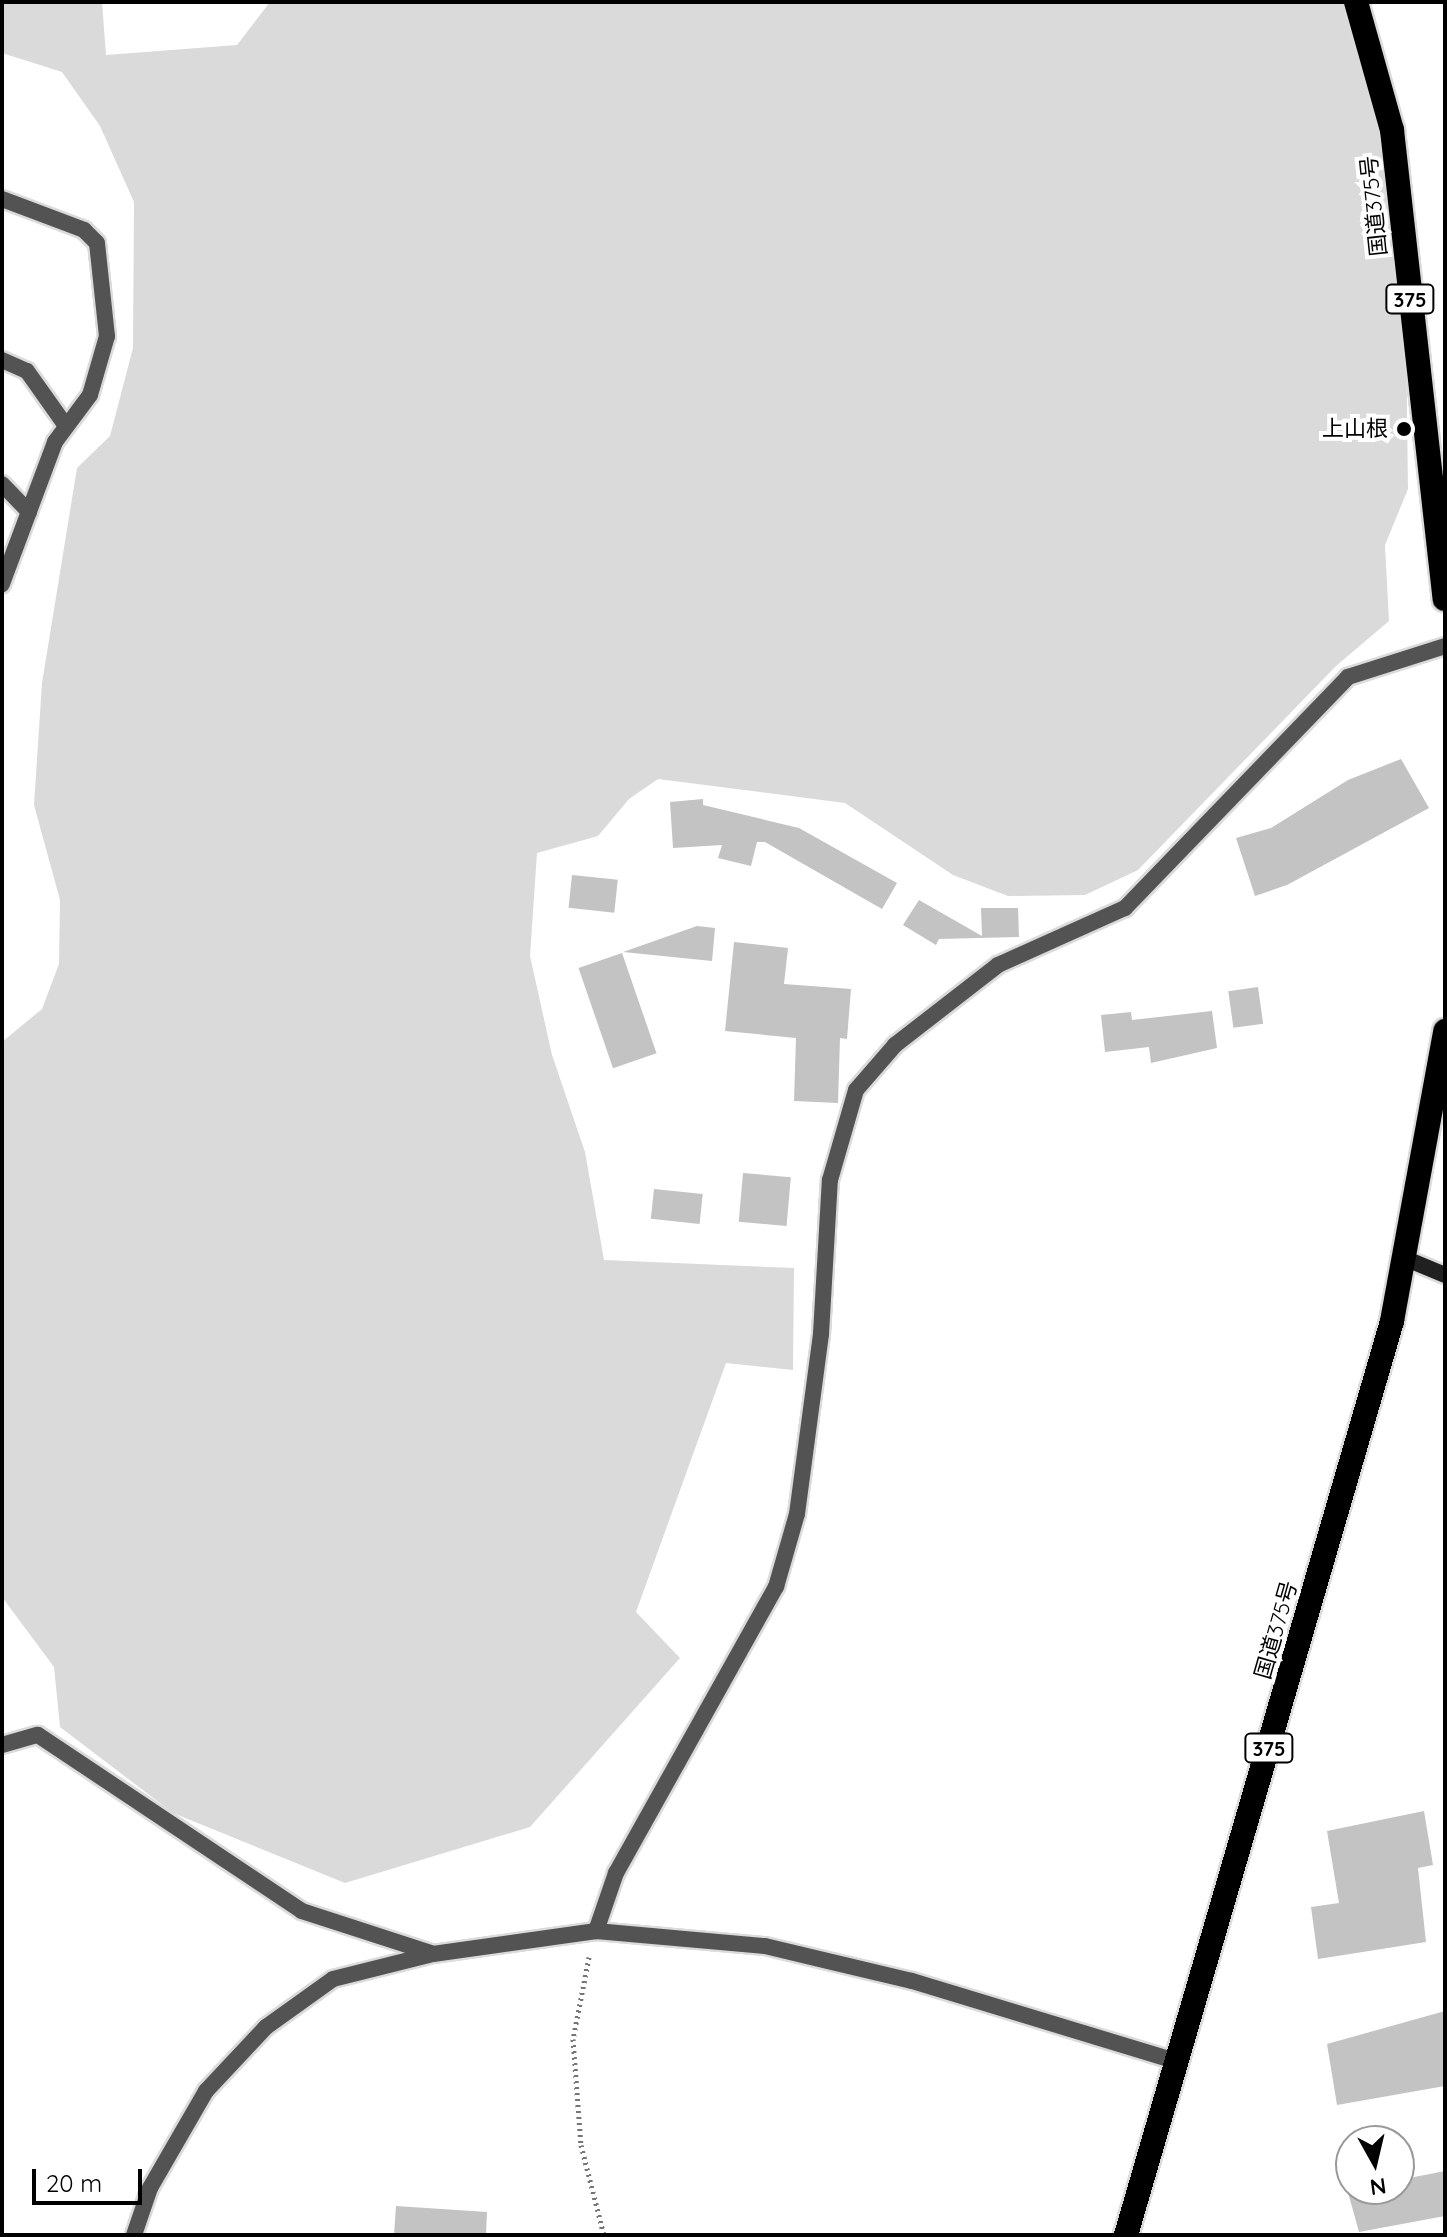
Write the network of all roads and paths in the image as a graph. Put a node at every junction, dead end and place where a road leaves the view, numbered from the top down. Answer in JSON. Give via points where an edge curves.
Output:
{"nodes":[{"id":1,"x":1356,"y":2,"type":"edge"},
{"id":2,"x":2,"y":199,"type":"edge"},
{"id":3,"x":2,"y":360,"type":"edge"},
{"id":4,"x":66,"y":426,"type":"junction"},
{"id":5,"x":2,"y":484,"type":"edge"},
{"id":6,"x":29,"y":512,"type":"junction"},
{"id":7,"x":2,"y":584,"type":"edge"},
{"id":8,"x":1445,"y":599,"type":"edge"},
{"id":9,"x":1445,"y":646,"type":"edge"},
{"id":10,"x":1445,"y":1031,"type":"edge"},
{"id":11,"x":1404,"y":1258,"type":"junction"},
{"id":12,"x":1445,"y":1275,"type":"edge"},
{"id":13,"x":2,"y":1745,"type":"edge"},
{"id":14,"x":596,"y":1931,"type":"junction"},
{"id":15,"x":433,"y":1954,"type":"junction"},
{"id":16,"x":1175,"y":2061,"type":"junction"},
{"id":17,"x":134,"y":2235,"type":"edge"},
{"id":18,"x":604,"y":2235,"type":"edge"},
{"id":19,"x":1126,"y":2235,"type":"edge"}],
"edges":[{"from":1,"to":8,"type":"highway","name":"国道375号","number":"375","via":[[1392,130]]},
{"from":2,"to":4,"type":"street","via":[[84,230],[97,243],[107,336],[90,395]]},
{"from":3,"to":4,"type":"street","via":[[27,371]]},
{"from":4,"to":6,"type":"street"},
{"from":5,"to":6,"type":"street"},
{"from":6,"to":7,"type":"street"},
{"from":9,"to":14,"type":"street","via":[[1348,677],[1125,908],[998,965],[895,1045],[856,1090],[830,1180],[805,1454],[797,1514],[776,1587],[622,1860]]},
{"from":10,"to":11,"type":"highway","name":"国道375号","number":"375"},
{"from":11,"to":12,"type":"street"},
{"from":11,"to":16,"type":"highway","name":"国道375号","number":"375","via":[[1392,1321]]},
{"from":13,"to":15,"type":"street","via":[[38,1735],[302,1911]]},
{"from":14,"to":15,"type":"street"},
{"from":14,"to":16,"type":"street","via":[[765,1946],[912,1981]]},
{"from":14,"to":18,"type":"path","via":[[573,2039],[581,2145]]},
{"from":15,"to":17,"type":"street","via":[[333,1979],[266,2027],[206,2091],[150,2188]]},
{"from":16,"to":19,"type":"highway","name":"国道375号","number":"375"}]}
